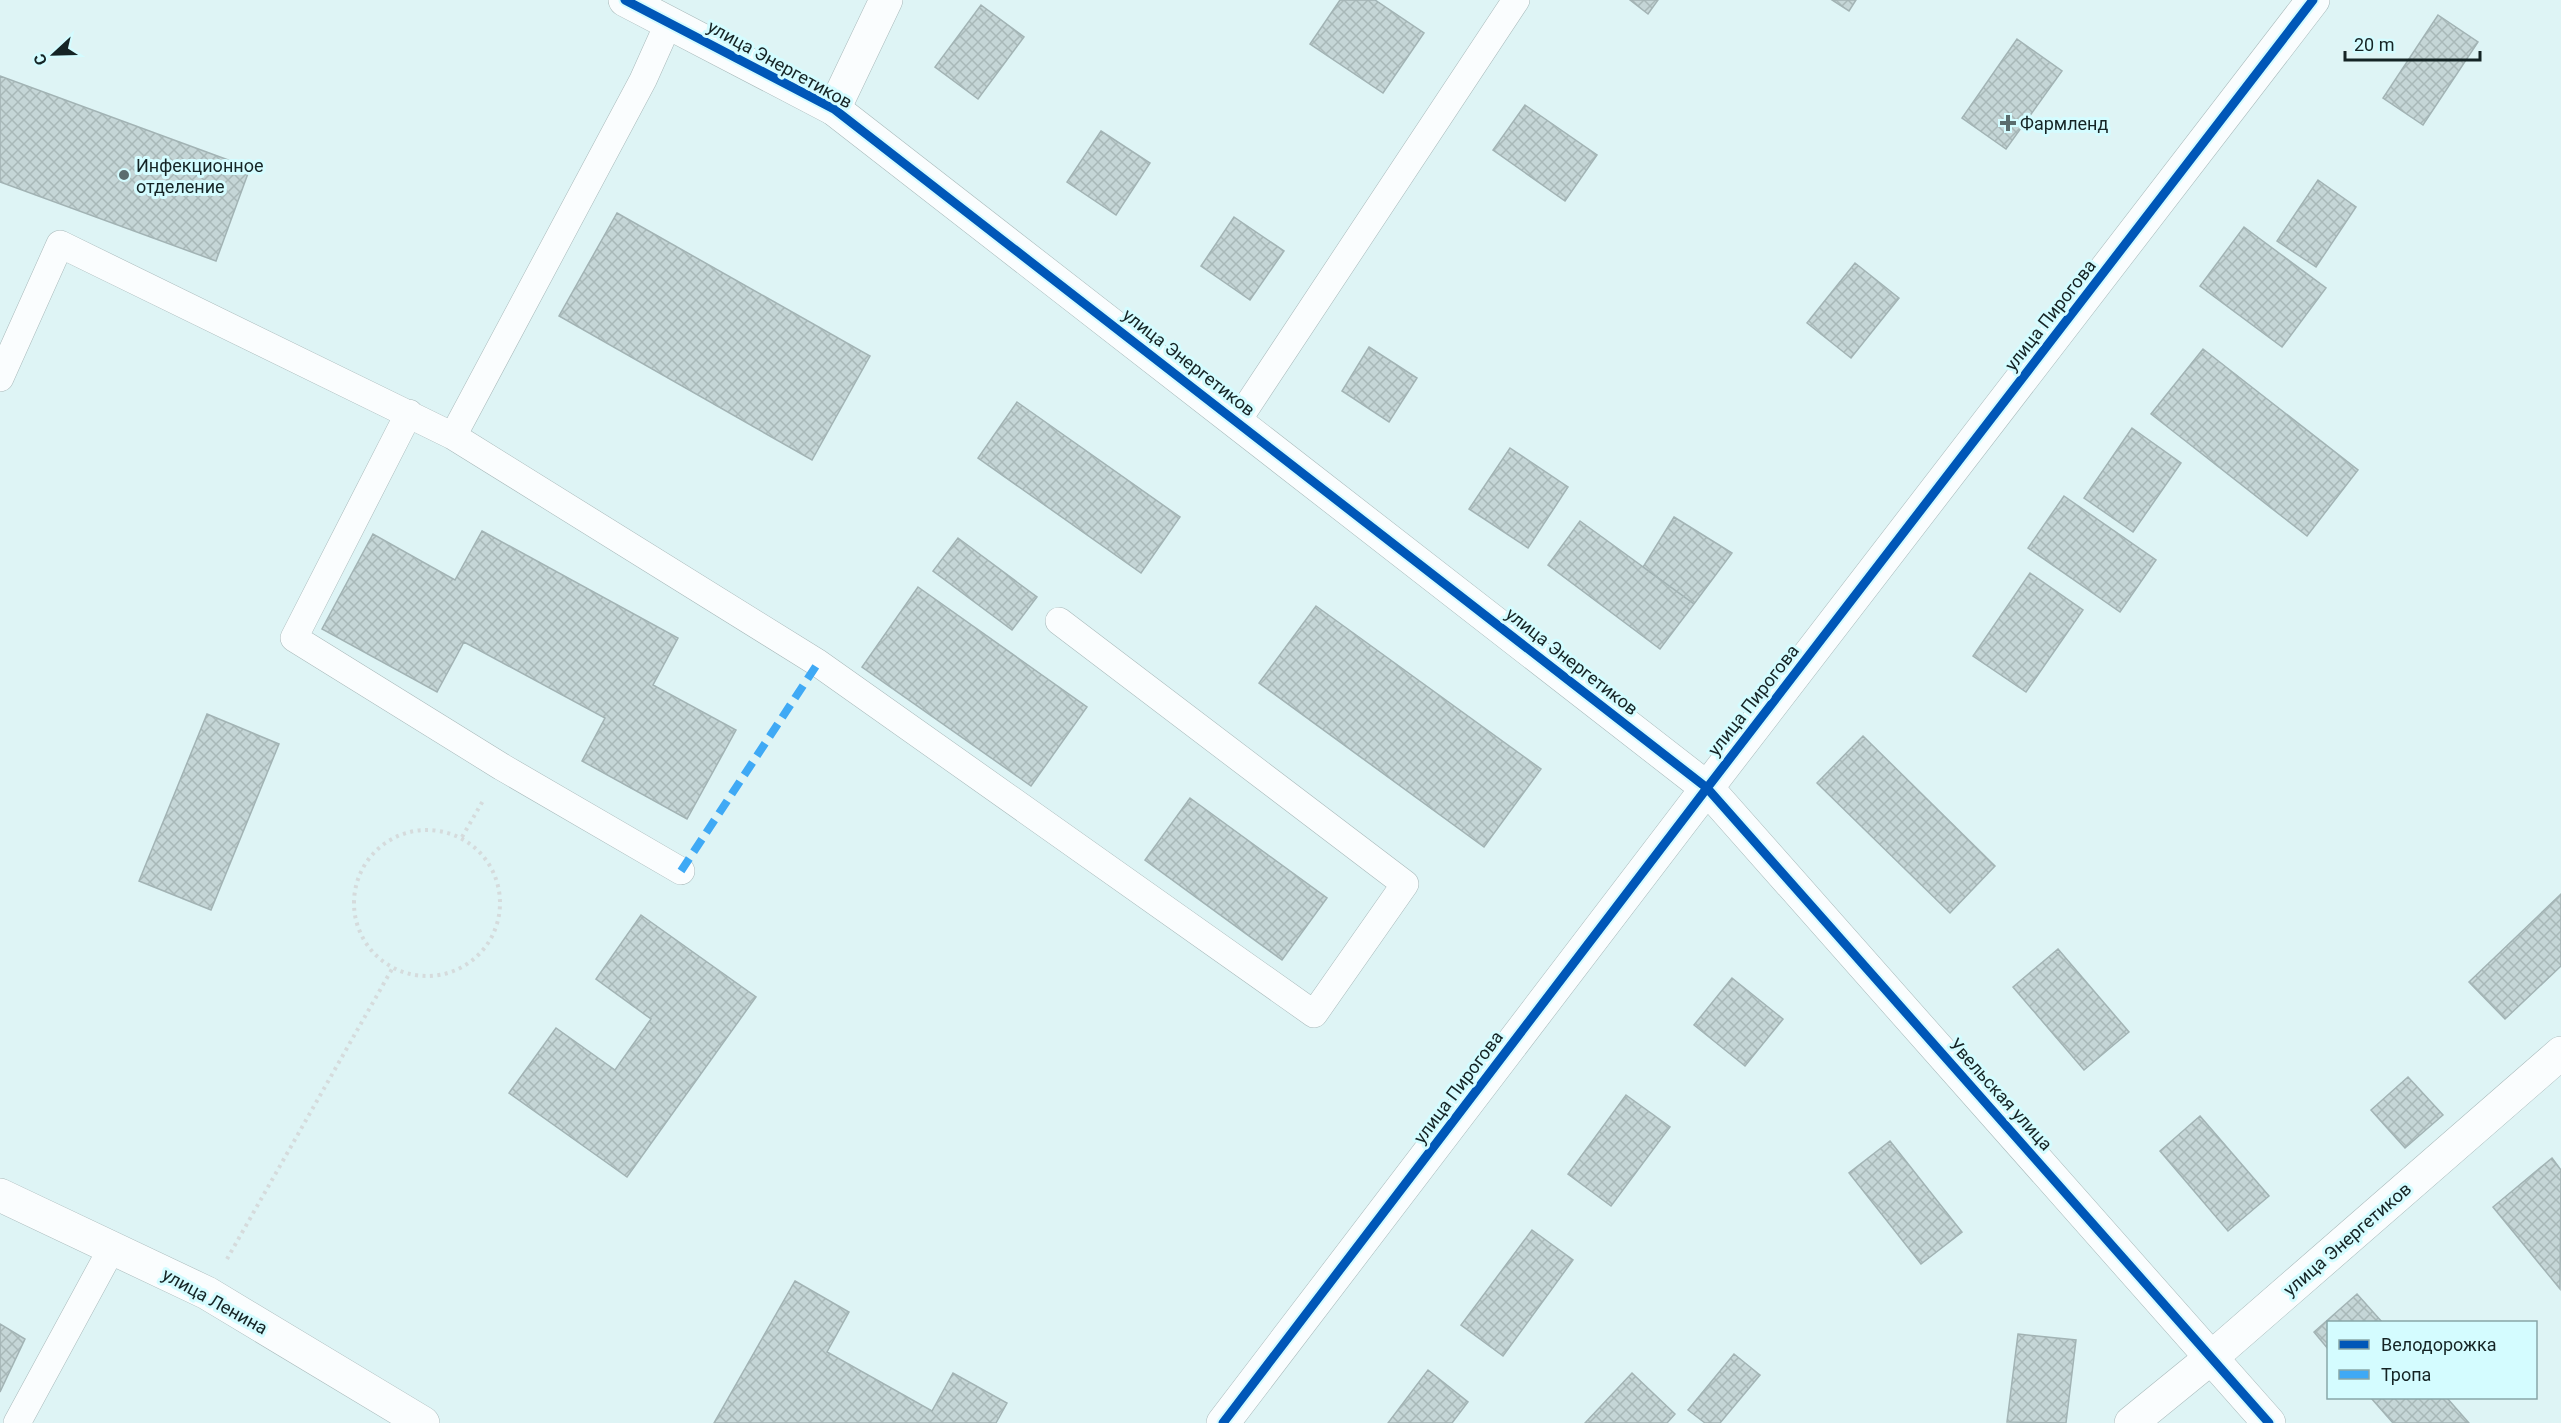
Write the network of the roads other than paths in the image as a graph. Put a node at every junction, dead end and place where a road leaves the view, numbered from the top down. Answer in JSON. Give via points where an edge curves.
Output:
{"nodes":[{"id":1,"x":626,"y":0,"type":"edge"},
{"id":2,"x":886,"y":0,"type":"edge"},
{"id":3,"x":1516,"y":0,"type":"edge"},
{"id":4,"x":2313,"y":0,"type":"edge"},
{"id":5,"x":669,"y":22,"type":"junction"},
{"id":6,"x":834,"y":109,"type":"junction"},
{"id":7,"x":0,"y":378,"type":"edge"},
{"id":8,"x":408,"y":413,"type":"junction"},
{"id":9,"x":1238,"y":420,"type":"junction"},
{"id":10,"x":453,"y":436,"type":"junction"},
{"id":11,"x":1059,"y":621,"type":"dead end"},
{"id":12,"x":1707,"y":788,"type":"junction"},
{"id":13,"x":681,"y":871,"type":"dead end"},
{"id":14,"x":2561,"y":1053,"type":"edge"},
{"id":15,"x":0,"y":1195,"type":"edge"},
{"id":16,"x":112,"y":1248,"type":"junction"},
{"id":17,"x":2212,"y":1357,"type":"junction"},
{"id":18,"x":17,"y":1423,"type":"edge"},
{"id":19,"x":423,"y":1423,"type":"edge"},
{"id":20,"x":1223,"y":1423,"type":"edge"},
{"id":21,"x":2131,"y":1423,"type":"edge"},
{"id":22,"x":2269,"y":1423,"type":"edge"}],
"edges":[{"from":1,"to":5,"type":"street","name":"улица Энергетиков"},
{"from":2,"to":6,"type":"street"},
{"from":3,"to":9,"type":"lane"},
{"from":4,"to":12,"type":"street","name":"улица Пирогова"},
{"from":5,"to":6,"type":"street","name":"улица Энергетиков"},
{"from":5,"to":10,"type":"lane","via":[[643,80]]},
{"from":6,"to":9,"type":"street","name":"улица Энергетиков"},
{"from":7,"to":8,"type":"lane","via":[[60,244]]},
{"from":8,"to":10,"type":"lane"},
{"from":8,"to":13,"type":"lane","via":[[294,638],[502,767]]},
{"from":9,"to":12,"type":"street","name":"улица Энергетиков"},
{"from":10,"to":11,"type":"lane","via":[[818,663],[1314,1014],[1405,884]]},
{"from":12,"to":17,"type":"street","name":"Увельская улица"},
{"from":12,"to":20,"type":"street","name":"улица Пирогова"},
{"from":14,"to":17,"type":"street","name":"улица Энергетиков"},
{"from":15,"to":16,"type":"street","name":"улица Ленина"},
{"from":16,"to":18,"type":"lane"},
{"from":16,"to":19,"type":"street","name":"улица Ленина","via":[[207,1293]]},
{"from":17,"to":21,"type":"street","name":"улица Энергетиков"},
{"from":17,"to":22,"type":"street","name":"Увельская улица"}]}
